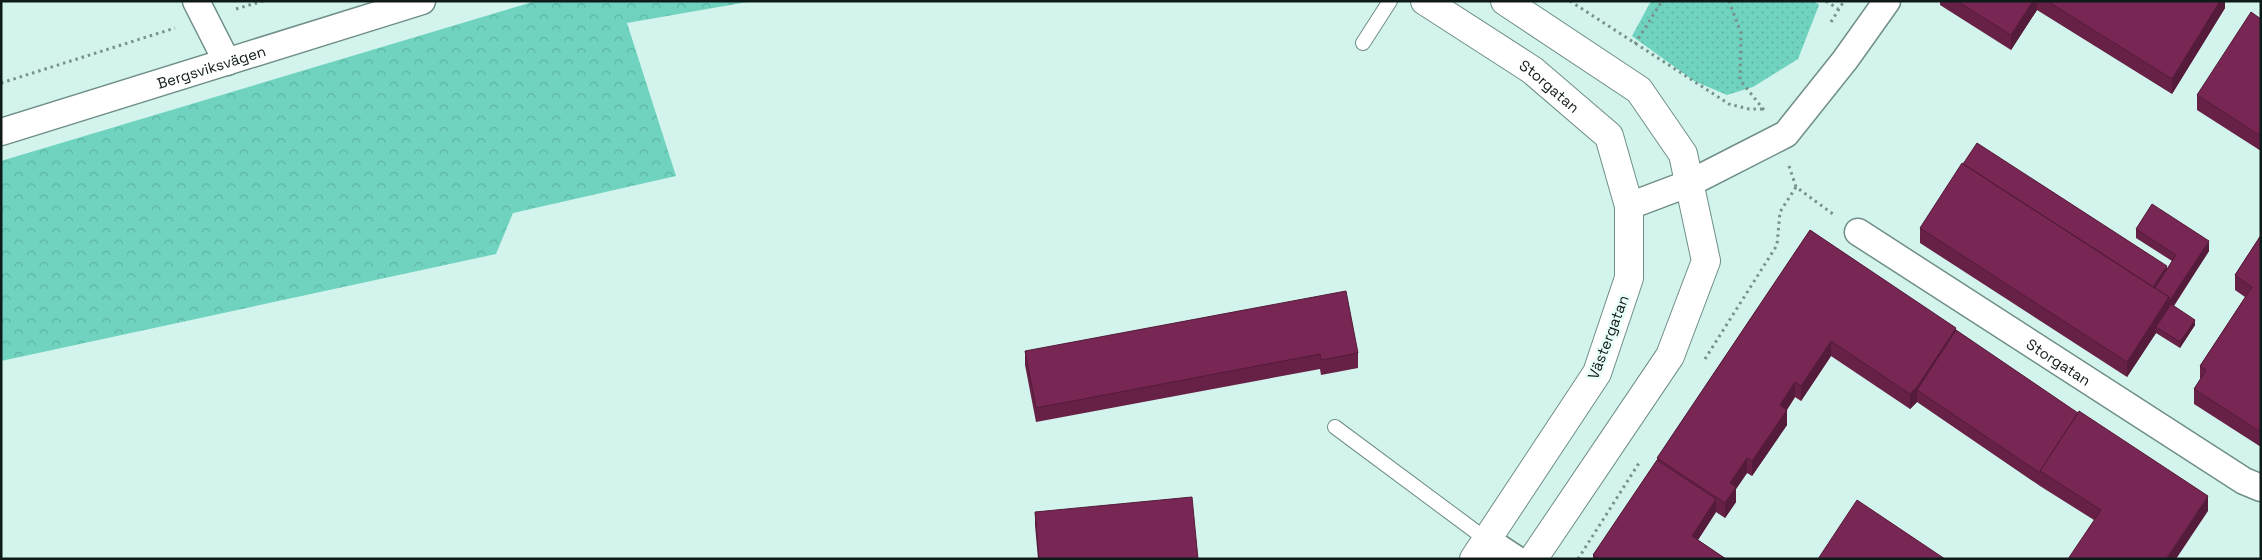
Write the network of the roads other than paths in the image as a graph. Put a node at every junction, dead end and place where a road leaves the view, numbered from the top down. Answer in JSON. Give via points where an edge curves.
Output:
{"nodes":[{"id":1,"x":1390,"y":1,"type":"edge"},
{"id":2,"x":1425,"y":1,"type":"edge"},
{"id":3,"x":1505,"y":1,"type":"edge"},
{"id":4,"x":1887,"y":1,"type":"edge"},
{"id":5,"x":408,"y":3,"type":"edge"},
{"id":6,"x":201,"y":10,"type":"edge"},
{"id":7,"x":1363,"y":43,"type":"dead end"},
{"id":8,"x":228,"y":62,"type":"junction"},
{"id":9,"x":1,"y":132,"type":"edge"},
{"id":10,"x":1690,"y":183,"type":"junction"},
{"id":11,"x":1629,"y":206,"type":"junction"},
{"id":12,"x":1858,"y":232,"type":"road end"},
{"id":13,"x":1335,"y":427,"type":"dead end"},
{"id":14,"x":2261,"y":488,"type":"edge"},
{"id":15,"x":1481,"y":549,"type":"edge"},
{"id":16,"x":1516,"y":559,"type":"edge"},
{"id":17,"x":1533,"y":559,"type":"edge"}],
"edges":[{"from":1,"to":7,"type":"lane"},
{"from":2,"to":11,"type":"street","name":"Storgatan","via":[[1532,70],[1609,136]]},
{"from":3,"to":10,"type":"street","via":[[1639,90],[1683,154]]},
{"from":4,"to":10,"type":"street","via":[[1786,134]]},
{"from":5,"to":8,"type":"street","name":"Bergsviksvägen"},
{"from":6,"to":8,"type":"street"},
{"from":8,"to":9,"type":"street","name":"Bergsviksvägen"},
{"from":10,"to":11,"type":"street"},
{"from":10,"to":17,"type":"street","via":[[1706,261],[1670,356]]},
{"from":11,"to":15,"type":"street","name":"Västergatan","via":[[1629,278],[1597,373]]},
{"from":12,"to":14,"type":"street","name":"Storgatan","via":[[2244,481]]},
{"from":13,"to":15,"type":"lane"},
{"from":15,"to":16,"type":"street"}]}
